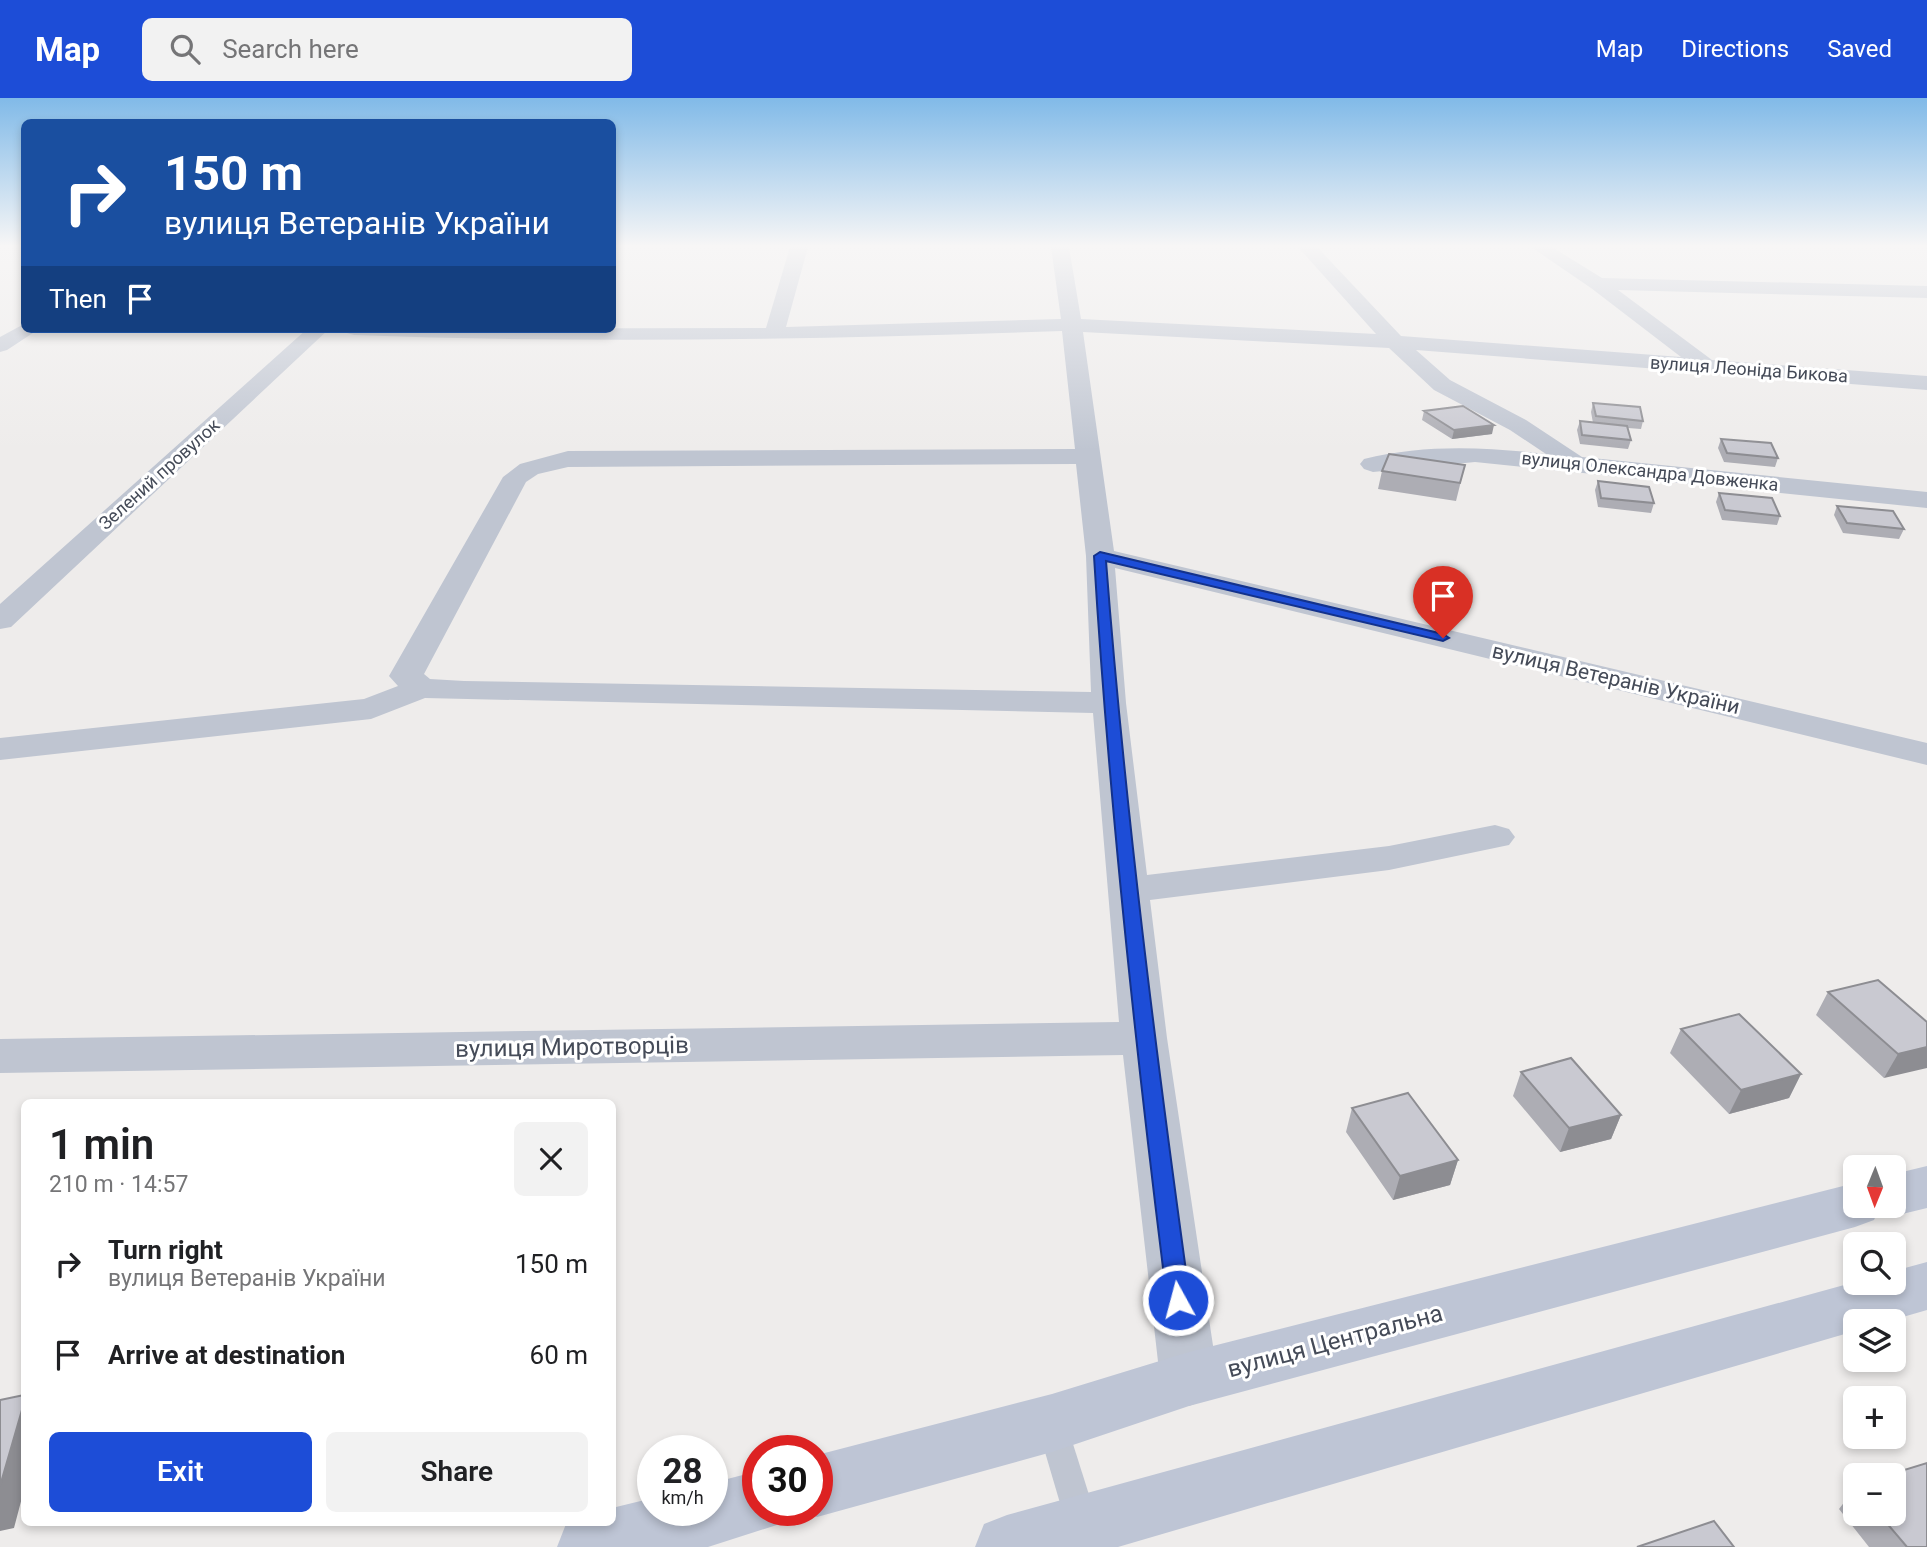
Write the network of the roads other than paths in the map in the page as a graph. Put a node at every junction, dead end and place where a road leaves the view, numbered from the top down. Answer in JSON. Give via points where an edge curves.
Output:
{"nodes":[{"id":1,"x":780,"y":315,"type":"edge"},
{"id":2,"x":1070,"y":315,"type":"edge"},
{"id":3,"x":1370,"y":315,"type":"edge"},
{"id":4,"x":1638,"y":315,"type":"edge"},
{"id":5,"x":0,"y":322,"type":"edge"},
{"id":6,"x":21,"y":322,"type":"edge"},
{"id":7,"x":1072,"y":325,"type":"junction"},
{"id":8,"x":22,"y":333,"type":"edge"},
{"id":9,"x":315,"y":333,"type":"edge"},
{"id":10,"x":616,"y":333,"type":"edge"},
{"id":11,"x":774,"y":334,"type":"junction"},
{"id":12,"x":1395,"y":342,"type":"junction"},
{"id":13,"x":0,"y":346,"type":"edge"},
{"id":14,"x":1706,"y":366,"type":"junction"},
{"id":15,"x":1927,"y":383,"type":"edge"},
{"id":16,"x":1088,"y":456,"type":"junction"},
{"id":17,"x":1576,"y":462,"type":"junction"},
{"id":18,"x":1373,"y":464,"type":"dead end"},
{"id":19,"x":1927,"y":500,"type":"edge"},
{"id":20,"x":1100,"y":556,"type":"junction"},
{"id":21,"x":0,"y":620,"type":"edge"},
{"id":22,"x":421,"y":688,"type":"junction"},
{"id":23,"x":1110,"y":703,"type":"junction"},
{"id":24,"x":0,"y":749,"type":"edge"},
{"id":25,"x":1927,"y":754,"type":"edge"},
{"id":26,"x":1495,"y":837,"type":"dead end"},
{"id":27,"x":1129,"y":890,"type":"junction"},
{"id":28,"x":1144,"y":1038,"type":"junction"},
{"id":29,"x":0,"y":1056,"type":"edge"},
{"id":30,"x":1927,"y":1187,"type":"edge"},
{"id":31,"x":1906,"y":1192,"type":"edge"},
{"id":32,"x":1843,"y":1208,"type":"edge"},
{"id":33,"x":1927,"y":1286,"type":"edge"},
{"id":34,"x":1189,"y":1379,"type":"junction"},
{"id":35,"x":1052,"y":1423,"type":"junction"},
{"id":36,"x":833,"y":1482,"type":"edge"},
{"id":37,"x":742,"y":1506,"type":"edge"},
{"id":38,"x":1086,"y":1536,"type":"edge"},
{"id":39,"x":589,"y":1547,"type":"edge"},
{"id":40,"x":1007,"y":1547,"type":"edge"}],
"edges":[{"from":1,"to":11,"type":"street"},
{"from":2,"to":7,"type":"street"},
{"from":3,"to":12,"type":"street"},
{"from":4,"to":14,"type":"street"},
{"from":5,"to":6,"type":"street"},
{"from":7,"to":11,"type":"street","name":"вулиця Леоніда Бикова"},
{"from":7,"to":12,"type":"street","name":"вулиця Леоніда Бикова"},
{"from":7,"to":16,"type":"street"},
{"from":8,"to":13,"type":"street"},
{"from":9,"to":21,"type":"street","name":"Зелений провулок"},
{"from":10,"to":11,"type":"street","name":"вулиця Леоніда Бикова"},
{"from":12,"to":14,"type":"street","name":"вулиця Леоніда Бикова"},
{"from":12,"to":17,"type":"street","via":[[1441,385]]},
{"from":14,"to":15,"type":"street","name":"вулиця Леоніда Бикова"},
{"from":16,"to":20,"type":"street"},
{"from":16,"to":22,"type":"street","via":[[568,459],[529,469],[516,477],[406,676]]},
{"from":17,"to":18,"type":"street","name":"вулиця Олександра Довженка","via":[[1475,454]]},
{"from":17,"to":19,"type":"street","name":"вулиця Олександра Довженка"},
{"from":20,"to":23,"type":"street"},
{"from":20,"to":25,"type":"street","name":"вулиця Ветеранів України"},
{"from":22,"to":23,"type":"street"},
{"from":22,"to":24,"type":"street","via":[[359,711]]},
{"from":23,"to":27,"type":"street"},
{"from":26,"to":27,"type":"street","via":[[1389,858]]},
{"from":27,"to":28,"type":"street"},
{"from":28,"to":29,"type":"street","name":"вулиця Миротворців"},
{"from":28,"to":34,"type":"street"},
{"from":30,"to":31,"type":"street"},
{"from":32,"to":34,"type":"street","name":"вулиця Центральна"},
{"from":33,"to":38,"type":"street"},
{"from":34,"to":35,"type":"street","name":"вулиця Центральна"},
{"from":35,"to":36,"type":"street","name":"вулиця Центральна"},
{"from":35,"to":38,"type":"lane"},
{"from":37,"to":39,"type":"street"},
{"from":38,"to":40,"type":"street"}]}
